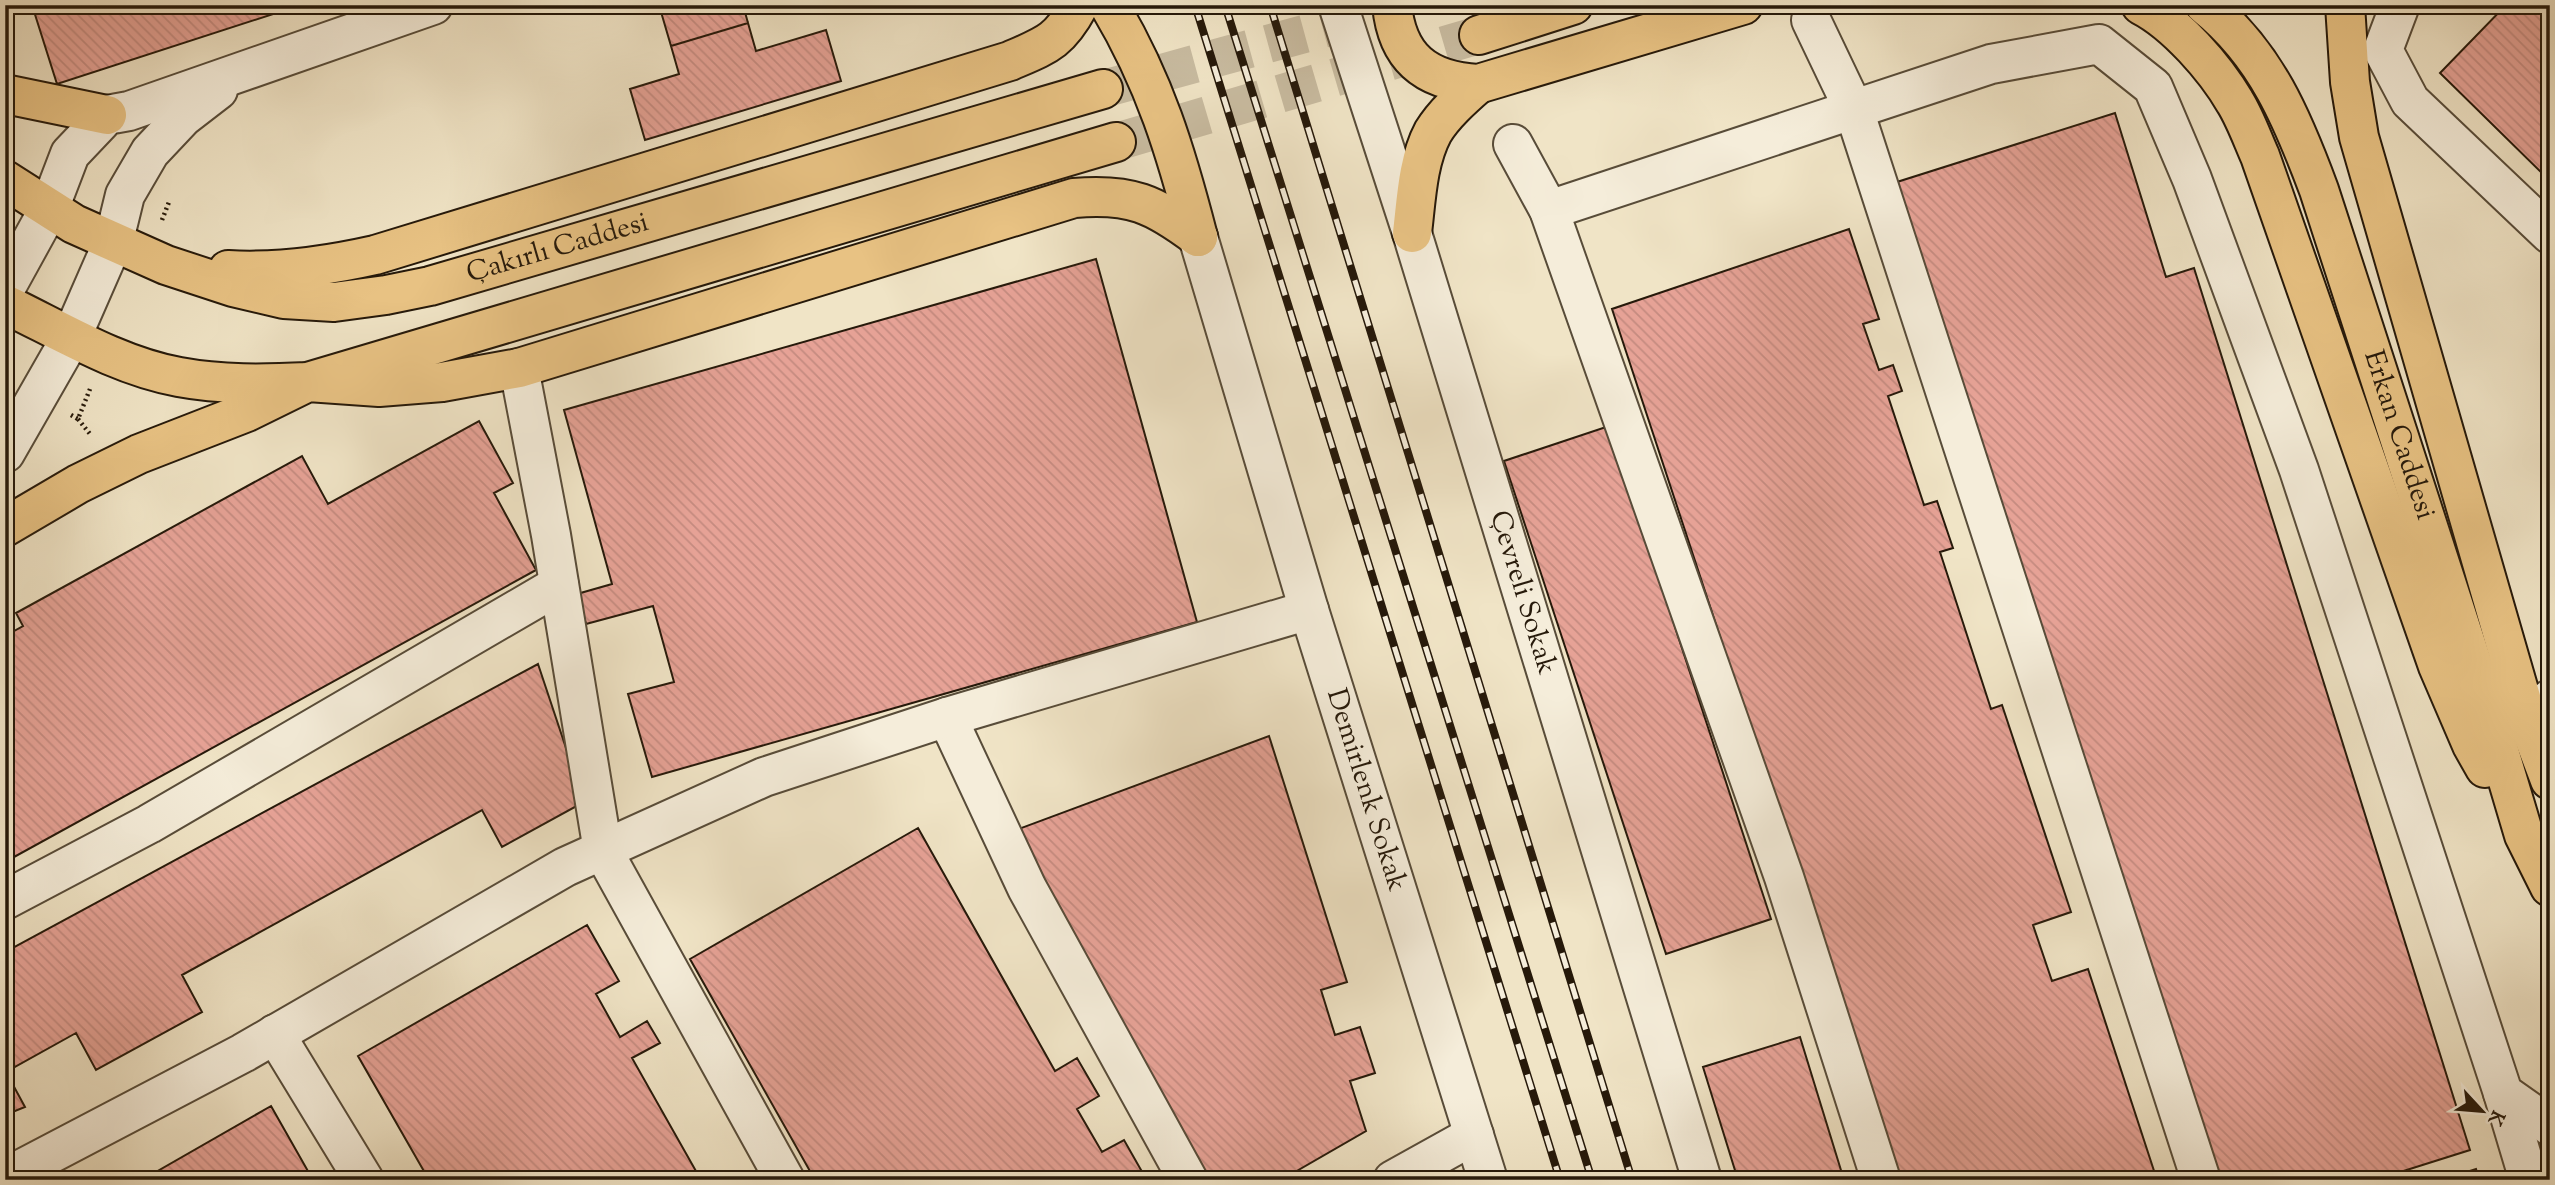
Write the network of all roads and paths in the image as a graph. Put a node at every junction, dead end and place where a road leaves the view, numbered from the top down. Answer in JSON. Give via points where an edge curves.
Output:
{"nodes":[{"id":1,"x":433,"y":5,"type":"edge"},
{"id":2,"x":1079,"y":5,"type":"edge"},
{"id":3,"x":1109,"y":5,"type":"edge"},
{"id":4,"x":1338,"y":5,"type":"edge"},
{"id":5,"x":1392,"y":5,"type":"edge"},
{"id":6,"x":1573,"y":5,"type":"edge"},
{"id":7,"x":1743,"y":5,"type":"edge"},
{"id":8,"x":2141,"y":5,"type":"edge"},
{"id":9,"x":2206,"y":5,"type":"edge"},
{"id":10,"x":2345,"y":5,"type":"edge"},
{"id":11,"x":2400,"y":5,"type":"edge"},
{"id":12,"x":1811,"y":20,"type":"dead end"},
{"id":13,"x":1479,"y":35,"type":"tunnel mouth"},
{"id":14,"x":242,"y":71,"type":"junction"},
{"id":15,"x":1478,"y":84,"type":"junction"},
{"id":16,"x":1103,"y":89,"type":"tunnel mouth"},
{"id":17,"x":5,"y":94,"type":"edge"},
{"id":18,"x":1854,"y":110,"type":"junction"},
{"id":19,"x":107,"y":116,"type":"junction"},
{"id":20,"x":1116,"y":142,"type":"tunnel mouth"},
{"id":21,"x":1513,"y":144,"type":"dead end"},
{"id":22,"x":5,"y":180,"type":"edge"},
{"id":23,"x":49,"y":209,"type":"junction"},
{"id":24,"x":1549,"y":210,"type":"junction"},
{"id":25,"x":1412,"y":233,"type":"junction"},
{"id":26,"x":2550,"y":234,"type":"edge"},
{"id":27,"x":1198,"y":237,"type":"junction"},
{"id":28,"x":114,"y":240,"type":"junction"},
{"id":29,"x":166,"y":265,"type":"junction"},
{"id":30,"x":5,"y":289,"type":"edge"},
{"id":31,"x":5,"y":304,"type":"edge"},
{"id":32,"x":72,"y":337,"type":"junction"},
{"id":33,"x":519,"y":368,"type":"junction"},
{"id":34,"x":308,"y":382,"type":"junction"},
{"id":35,"x":5,"y":453,"type":"edge"},
{"id":36,"x":5,"y":527,"type":"edge"},
{"id":37,"x":559,"y":585,"type":"junction"},
{"id":38,"x":1308,"y":610,"type":"junction"},
{"id":39,"x":2539,"y":710,"type":"edge"},
{"id":40,"x":947,"y":716,"type":"junction"},
{"id":41,"x":2550,"y":780,"type":"edge"},
{"id":42,"x":2524,"y":835,"type":"junction"},
{"id":43,"x":603,"y":851,"type":"junction"},
{"id":44,"x":2550,"y":887,"type":"edge"},
{"id":45,"x":5,"y":900,"type":"edge"},
{"id":46,"x":275,"y":1034,"type":"junction"},
{"id":47,"x":2503,"y":1093,"type":"junction"},
{"id":48,"x":2550,"y":1126,"type":"edge"},
{"id":49,"x":1474,"y":1135,"type":"junction"},
{"id":50,"x":5,"y":1176,"type":"edge"},
{"id":51,"x":364,"y":1180,"type":"edge"},
{"id":52,"x":785,"y":1180,"type":"edge"},
{"id":53,"x":1188,"y":1180,"type":"edge"},
{"id":54,"x":1393,"y":1180,"type":"edge"},
{"id":55,"x":1488,"y":1180,"type":"edge"},
{"id":56,"x":1702,"y":1180,"type":"edge"},
{"id":57,"x":1881,"y":1180,"type":"edge"},
{"id":58,"x":2201,"y":1180,"type":"edge"},
{"id":59,"x":2529,"y":1180,"type":"edge"}],
"edges":[{"from":1,"to":14,"type":"street"},
{"from":2,"to":29,"type":"main road","via":[[1066,29],[1043,47],[1010,61],[375,255],[274,271]]},
{"from":3,"to":27,"type":"main road","via":[[1157,98]]},
{"from":4,"to":25,"type":"street","name":"Çevreli Sokak"},
{"from":5,"to":15,"type":"main road","via":[[1394,27],[1404,50],[1423,68],[1440,78]]},
{"from":6,"to":13,"type":"main road"},
{"from":7,"to":15,"type":"main road"},
{"from":8,"to":42,"type":"main road","via":[[2179,33],[2235,101],[2260,156],[2438,666],[2472,745]]},
{"from":9,"to":42,"type":"main road","name":"Erkan Caddesi","via":[[2261,65],[2294,123]]},
{"from":10,"to":39,"type":"main road","name":"Erkan Caddesi","via":[[2359,137]]},
{"from":11,"to":26,"type":"street","via":[[2383,50],[2410,101]]},
{"from":12,"to":18,"type":"street"},
{"from":14,"to":19,"type":"street"},
{"from":14,"to":28,"type":"street","via":[[183,117],[150,152],[125,195]]},
{"from":15,"to":25,"type":"main road","via":[[1433,133],[1420,174]]},
{"from":16,"to":29,"type":"main road","name":"Çakırlı Caddesi","via":[[386,295],[334,302],[284,299]]},
{"from":17,"to":19,"type":"main road"},
{"from":18,"to":24,"type":"street"},
{"from":18,"to":47,"type":"street","via":[[1991,64],[2099,44],[2153,87],[2192,179],[2299,470]]},
{"from":18,"to":58,"type":"street"},
{"from":19,"to":23,"type":"street","via":[[70,154]]},
{"from":20,"to":34,"type":"main road","name":"Çakırlı Caddesi"},
{"from":21,"to":24,"type":"street"},
{"from":22,"to":23,"type":"main road","name":"Çakırlı Caddesi"},
{"from":23,"to":28,"type":"main road","name":"Çakırlı Caddesi"},
{"from":23,"to":30,"type":"street"},
{"from":24,"to":57,"type":"street","via":[[1784,877]]},
{"from":25,"to":56,"type":"street","name":"Çevreli Sokak"},
{"from":27,"to":33,"type":"main road","via":[[1167,214],[1140,202],[1106,195],[1074,198]]},
{"from":27,"to":38,"type":"street","name":"Demirlenk Sokak"},
{"from":28,"to":29,"type":"main road","name":"Çakırlı Caddesi"},
{"from":28,"to":32,"type":"street"},
{"from":31,"to":32,"type":"main road","name":"Çakırlı Caddesi"},
{"from":32,"to":34,"type":"main road","name":"Çakırlı Caddesi","via":[[125,362],[176,377],[221,383]]},
{"from":32,"to":35,"type":"street"},
{"from":33,"to":34,"type":"main road","via":[[442,382],[379,387]]},
{"from":33,"to":37,"type":"street"},
{"from":34,"to":36,"type":"main road","via":[[128,460]]},
{"from":37,"to":43,"type":"street"},
{"from":37,"to":45,"type":"street","via":[[149,824]]},
{"from":38,"to":40,"type":"street"},
{"from":38,"to":49,"type":"street","name":"Demirlenk Sokak"},
{"from":39,"to":41,"type":"main road","name":"Erkan Caddesi"},
{"from":40,"to":43,"type":"street","via":[[764,777]]},
{"from":40,"to":53,"type":"street","via":[[1027,888]]},
{"from":42,"to":44,"type":"main road","name":"Erkan Caddesi"},
{"from":43,"to":46,"type":"street","via":[[565,867]]},
{"from":43,"to":52,"type":"street"},
{"from":46,"to":50,"type":"street"},
{"from":46,"to":51,"type":"street"},
{"from":47,"to":48,"type":"street"},
{"from":47,"to":59,"type":"street"},
{"from":49,"to":54,"type":"street"},
{"from":49,"to":55,"type":"street","name":"Demirlenk Sokak"}]}
